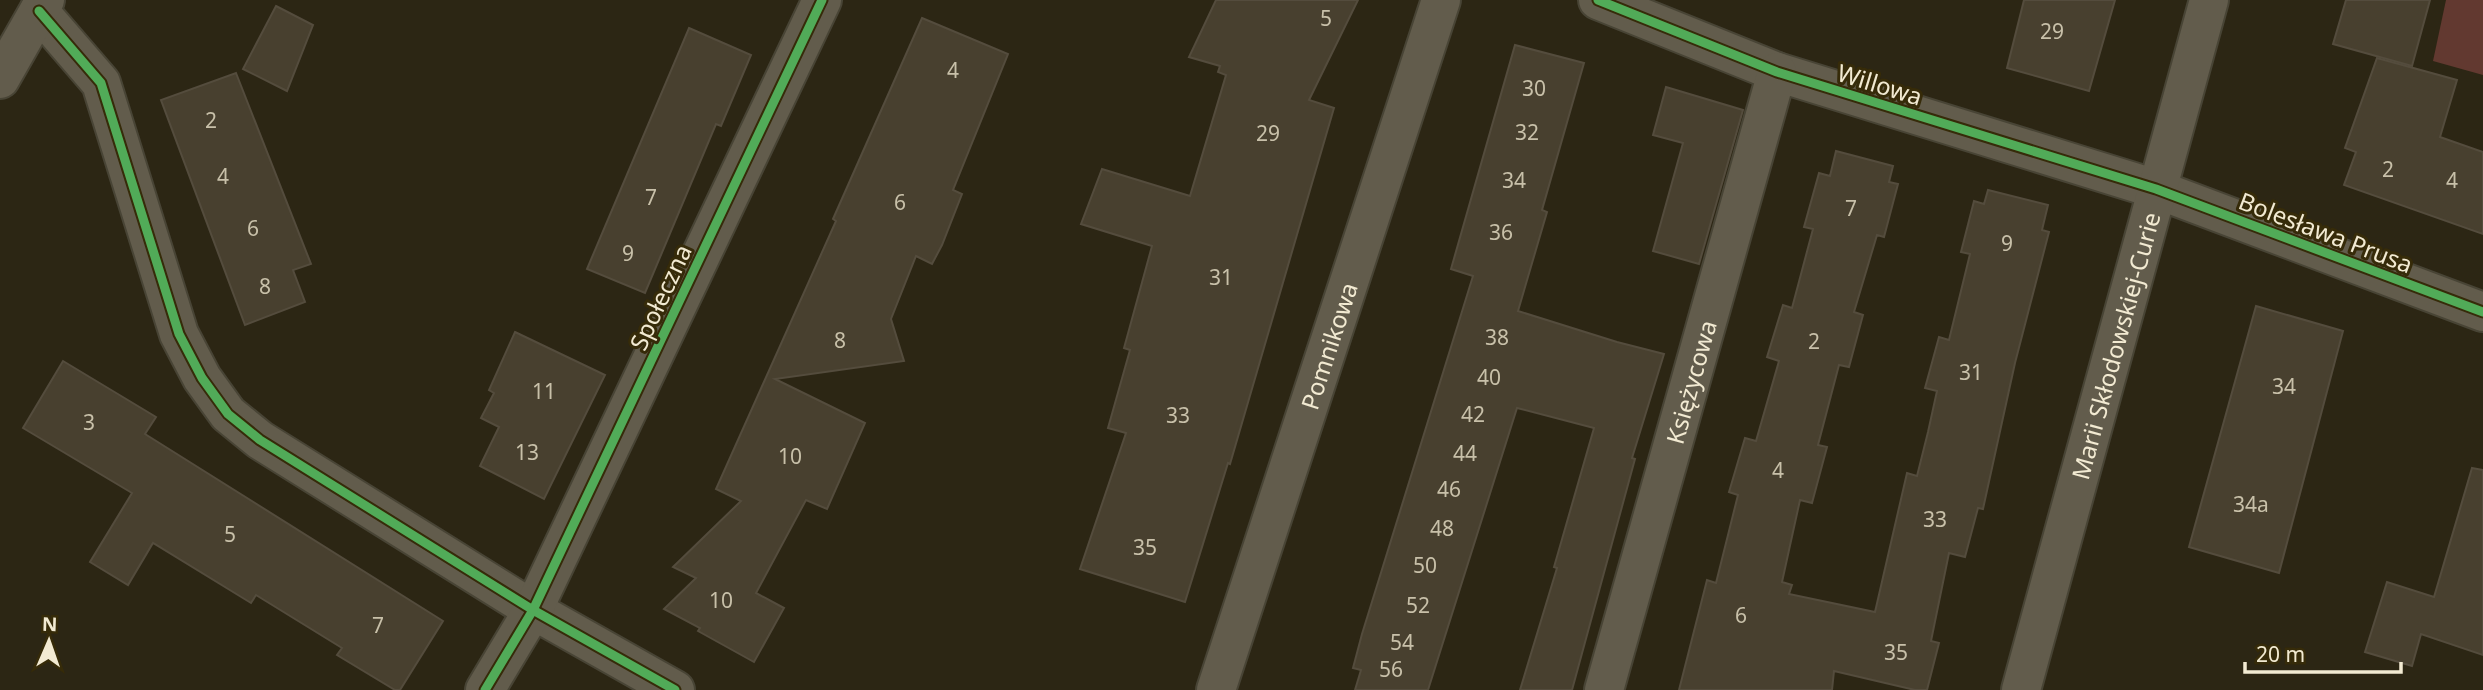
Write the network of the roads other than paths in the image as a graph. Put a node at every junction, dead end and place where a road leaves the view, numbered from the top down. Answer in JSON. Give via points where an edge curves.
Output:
{"nodes":[{"id":1,"x":822,"y":0,"type":"edge"},
{"id":2,"x":1441,"y":0,"type":"edge"},
{"id":3,"x":1598,"y":0,"type":"edge"},
{"id":4,"x":2209,"y":0,"type":"edge"},
{"id":5,"x":42,"y":6,"type":"edge"},
{"id":6,"x":1777,"y":72,"type":"junction"},
{"id":7,"x":0,"y":79,"type":"edge"},
{"id":8,"x":2156,"y":189,"type":"junction"},
{"id":9,"x":2483,"y":312,"type":"edge"},
{"id":10,"x":533,"y":610,"type":"junction"},
{"id":11,"x":485,"y":690,"type":"edge"},
{"id":12,"x":675,"y":690,"type":"edge"},
{"id":13,"x":1216,"y":690,"type":"edge"},
{"id":14,"x":1604,"y":690,"type":"edge"},
{"id":15,"x":2021,"y":690,"type":"edge"}],
"edges":[{"from":1,"to":10,"type":"street","name":"Społeczna"},
{"from":2,"to":13,"type":"street","name":"Pomnikowa"},
{"from":3,"to":6,"type":"street","name":"Willowa"},
{"from":4,"to":8,"type":"street","name":"Marii Skłodowskiej-Curie"},
{"from":5,"to":7,"type":"street"},
{"from":5,"to":10,"type":"street","via":[[101,83],[179,334],[228,414],[260,440]]},
{"from":6,"to":8,"type":"street","name":"Willowa"},
{"from":6,"to":14,"type":"street","name":"Księżycowa"},
{"from":8,"to":9,"type":"street","name":"Bolesława Prusa"},
{"from":8,"to":15,"type":"street","name":"Marii Skłodowskiej-Curie"},
{"from":10,"to":11,"type":"street","name":"Społeczna"},
{"from":10,"to":12,"type":"street"}]}
